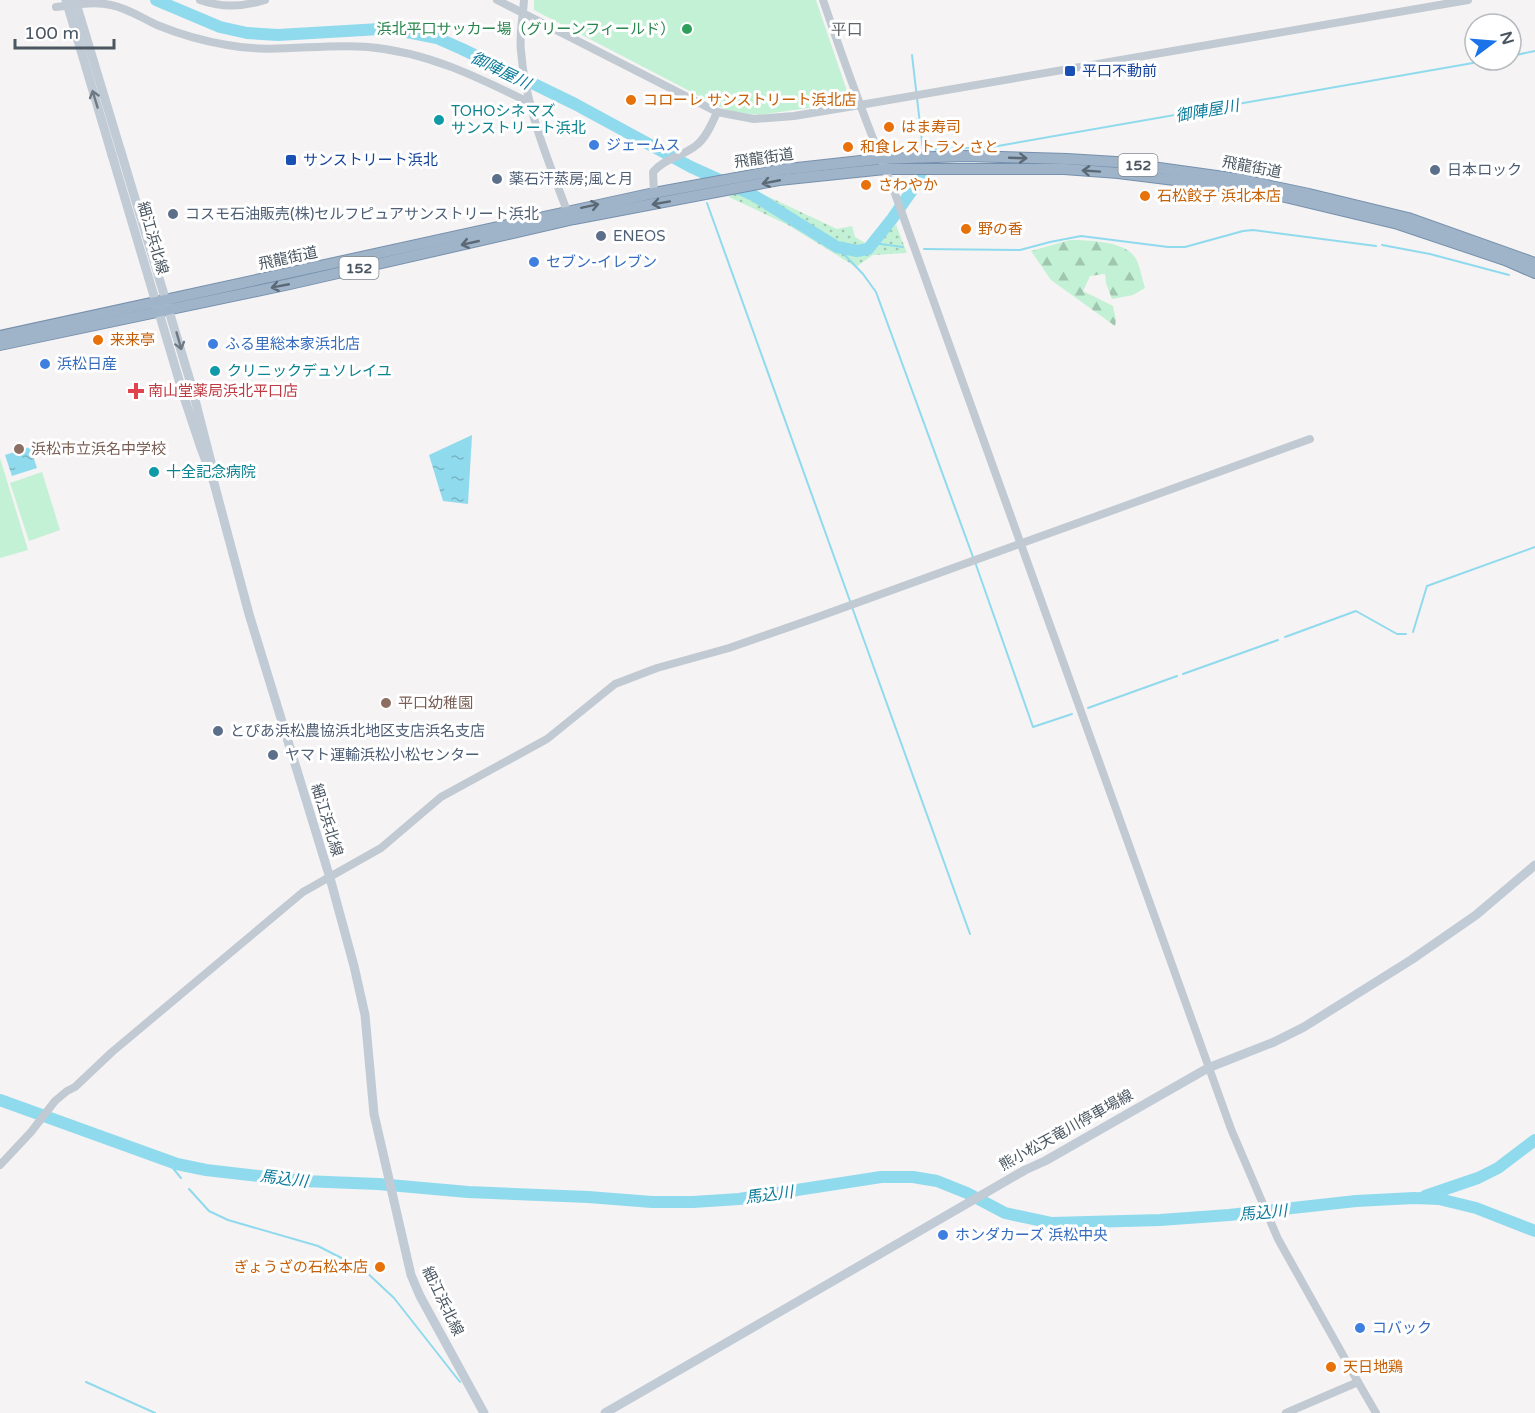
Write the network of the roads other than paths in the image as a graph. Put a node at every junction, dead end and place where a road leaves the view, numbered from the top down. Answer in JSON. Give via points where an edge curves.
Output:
{"nodes":[{"id":1,"x":66,"y":0,"type":"edge"},
{"id":2,"x":75,"y":0,"type":"edge"},
{"id":3,"x":200,"y":0,"type":"edge"},
{"id":4,"x":265,"y":0,"type":"edge"},
{"id":5,"x":497,"y":0,"type":"edge"},
{"id":6,"x":524,"y":0,"type":"edge"},
{"id":7,"x":824,"y":0,"type":"edge"},
{"id":8,"x":1468,"y":0,"type":"edge"},
{"id":9,"x":88,"y":2,"type":"edge"},
{"id":10,"x":56,"y":7,"type":"dead end"},
{"id":11,"x":523,"y":13,"type":"junction"},
{"id":12,"x":529,"y":100,"type":"junction"},
{"id":13,"x":860,"y":105,"type":"junction"},
{"id":14,"x":717,"y":112,"type":"junction"},
{"id":15,"x":117,"y":154,"type":"junction"},
{"id":16,"x":879,"y":159,"type":"junction"},
{"id":17,"x":885,"y":170,"type":"junction"},
{"id":18,"x":654,"y":193,"type":"junction"},
{"id":19,"x":571,"y":215,"type":"junction"},
{"id":20,"x":1535,"y":263,"type":"edge"},
{"id":21,"x":1535,"y":273,"type":"edge"},
{"id":22,"x":163,"y":306,"type":"junction"},
{"id":23,"x":0,"y":336,"type":"edge"},
{"id":24,"x":0,"y":345,"type":"edge"},
{"id":25,"x":1310,"y":439,"type":"dead end"},
{"id":26,"x":1020,"y":543,"type":"junction"},
{"id":27,"x":1535,"y":865,"type":"edge"},
{"id":28,"x":330,"y":878,"type":"junction"},
{"id":29,"x":1208,"y":1068,"type":"junction"},
{"id":30,"x":0,"y":1166,"type":"edge"},
{"id":31,"x":1358,"y":1382,"type":"junction"},
{"id":32,"x":484,"y":1413,"type":"edge"},
{"id":33,"x":605,"y":1413,"type":"edge"},
{"id":34,"x":1286,"y":1413,"type":"edge"},
{"id":35,"x":1376,"y":1413,"type":"edge"}],
"edges":[{"from":15,"to":1,"type":"main road","name":"細江浜北線","one_way":true,"bridge":true},
{"from":2,"to":15,"type":"main road","name":"細江浜北線","bridge":true},
{"from":3,"to":4,"type":"street","via":[[231,6]]},
{"from":5,"to":11,"type":"street"},
{"from":6,"to":11,"type":"street"},
{"from":7,"to":13,"type":"street"},
{"from":8,"to":13,"type":"street"},
{"from":9,"to":10,"type":"street"},
{"from":9,"to":12,"type":"street","via":[[114,6],[166,28],[228,46],[366,47],[405,52],[444,63]]},
{"from":11,"to":12,"type":"street","via":[[520,48]]},
{"from":11,"to":14,"type":"street"},
{"from":12,"to":19,"type":"street"},
{"from":13,"to":14,"type":"street","via":[[754,119]]},
{"from":13,"to":16,"type":"street"},
{"from":14,"to":18,"type":"street","via":[[696,146],[660,164],[653,172]]},
{"from":15,"to":22,"type":"main road","name":"細江浜北線"},
{"from":16,"to":17,"type":"street"},
{"from":16,"to":18,"type":"highway","name":"飛龍街道","number":"152","via":[[779,170]]},
{"from":16,"to":20,"type":"highway","name":"飛龍街道","number":"152","one_way":true,"via":[[1067,159],[1238,179],[1407,218]]},
{"from":17,"to":19,"type":"highway","name":"飛龍街道","number":"152","one_way":true,"via":[[779,180]]},
{"from":21,"to":17,"type":"highway","name":"飛龍街道","number":"152","one_way":true,"via":[[1398,224],[1231,187],[1064,170]]},
{"from":17,"to":26,"type":"street"},
{"from":19,"to":18,"type":"highway","name":"飛龍街道","number":"152","one_way":true},
{"from":19,"to":22,"type":"highway","name":"飛龍街道","number":"152","via":[[290,284]]},
{"from":22,"to":23,"type":"highway","name":"飛龍街道","number":"152"},
{"from":22,"to":24,"type":"highway","name":"飛龍街道","number":"152"},
{"from":22,"to":28,"type":"main road","name":"細江浜北線","via":[[200,413],[249,614]]},
{"from":25,"to":26,"type":"street"},
{"from":26,"to":28,"type":"street","via":[[729,648],[615,684],[547,739],[441,797],[381,848]]},
{"from":26,"to":29,"type":"street"},
{"from":27,"to":29,"type":"main road","name":"熊小松天竜川停車場線","via":[[1476,915],[1304,1027]]},
{"from":28,"to":30,"type":"street","via":[[303,892],[55,1101]]},
{"from":28,"to":32,"type":"main road","name":"細江浜北線","via":[[364,1014],[374,1114],[411,1275]]},
{"from":29,"to":31,"type":"street","via":[[1278,1239]]},
{"from":29,"to":33,"type":"main road","name":"熊小松天竜川停車場線"},
{"from":31,"to":34,"type":"street"},
{"from":31,"to":35,"type":"street"}]}
